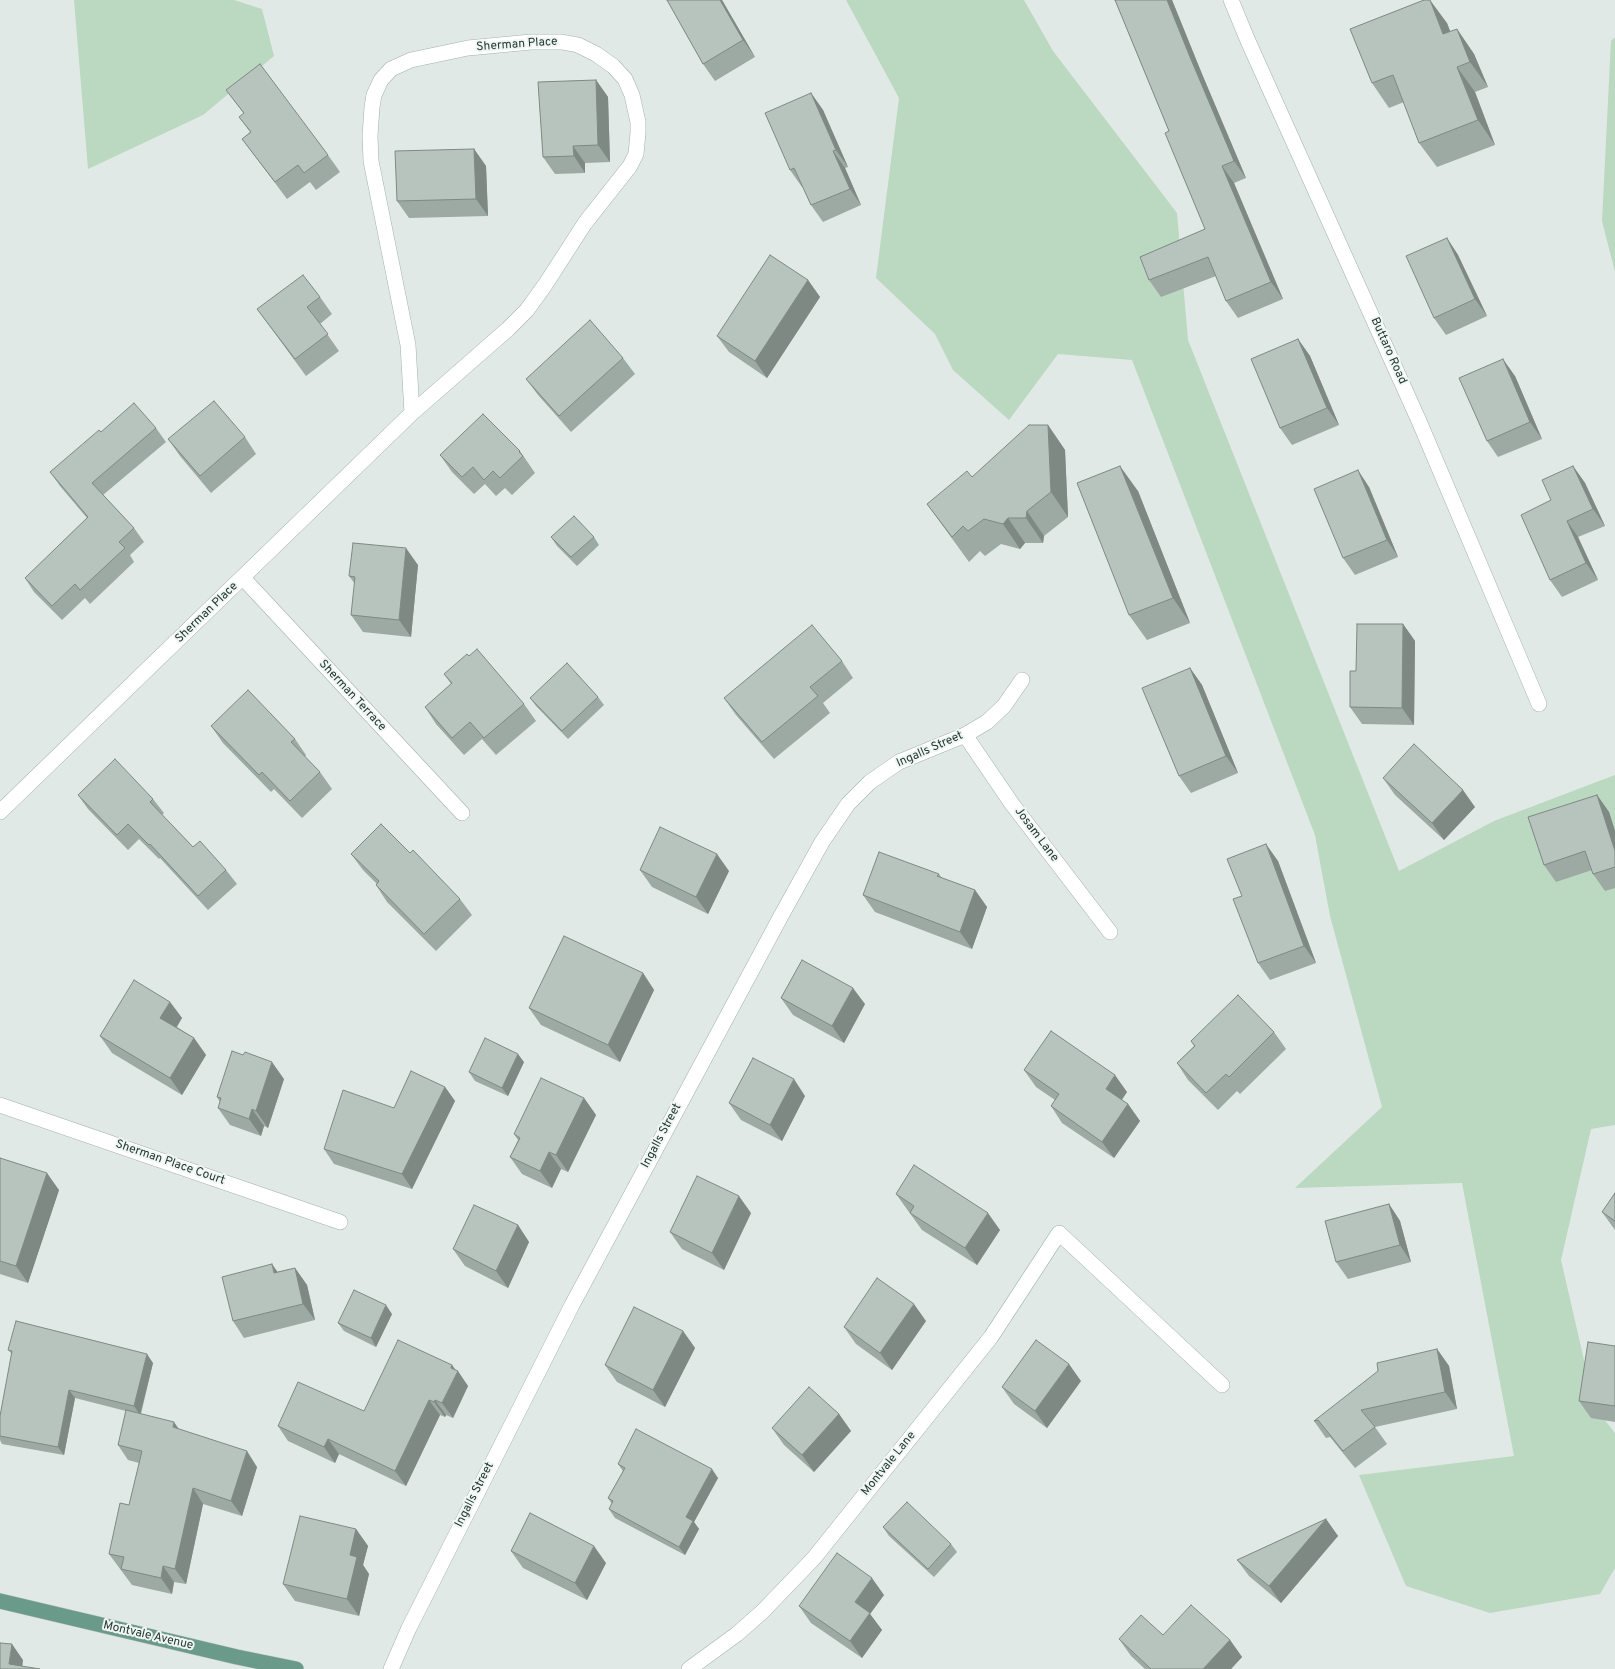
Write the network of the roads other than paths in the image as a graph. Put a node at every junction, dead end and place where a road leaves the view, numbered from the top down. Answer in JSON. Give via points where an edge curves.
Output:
{"nodes":[{"id":1,"x":1231,"y":0,"type":"edge"},
{"id":2,"x":412,"y":413,"type":"junction"},
{"id":3,"x":243,"y":578,"type":"junction"},
{"id":4,"x":1022,"y":680,"type":"dead end"},
{"id":5,"x":1539,"y":704,"type":"dead end"},
{"id":6,"x":965,"y":734,"type":"junction"},
{"id":7,"x":0,"y":812,"type":"edge"},
{"id":8,"x":462,"y":814,"type":"dead end"},
{"id":9,"x":1110,"y":932,"type":"dead end"},
{"id":10,"x":0,"y":1105,"type":"edge"},
{"id":11,"x":340,"y":1222,"type":"dead end"},
{"id":12,"x":1222,"y":1386,"type":"dead end"},
{"id":13,"x":0,"y":1601,"type":"edge"},
{"id":14,"x":237,"y":1663,"type":"edge"},
{"id":15,"x":296,"y":1669,"type":"edge"},
{"id":16,"x":391,"y":1669,"type":"edge"},
{"id":17,"x":689,"y":1669,"type":"edge"}],
"edges":[{"from":1,"to":5,"type":"street","name":"Buttaro Road","via":[[1419,421]]},
{"from":2,"to":2,"type":"street","name":"Sherman Place","via":[[408,345],[372,160],[372,107],[377,88],[392,69],[436,54],[531,42],[578,45],[613,66],[625,79],[638,122],[633,160],[585,223],[527,310]]},
{"from":2,"to":3,"type":"street","name":"Sherman Place"},
{"from":3,"to":7,"type":"street","name":"Sherman Place"},
{"from":3,"to":8,"type":"street","name":"Sherman Terrace"},
{"from":4,"to":6,"type":"street","name":"Ingalls Street","via":[[1004,706],[987,722]]},
{"from":6,"to":9,"type":"street","name":"Josam Lane","via":[[1012,804]]},
{"from":6,"to":16,"type":"street","name":"Ingalls Street","via":[[884,770],[848,804],[822,842],[572,1304]]},
{"from":10,"to":11,"type":"street","name":"Sherman Place Court"},
{"from":12,"to":17,"type":"street","name":"Montvale Lane","via":[[1058,1233],[991,1338],[814,1558],[762,1612]]},
{"from":13,"to":14,"type":"main road","name":"Montvale Avenue"},
{"from":14,"to":15,"type":"main road","name":"Montvale Avenue"}]}
